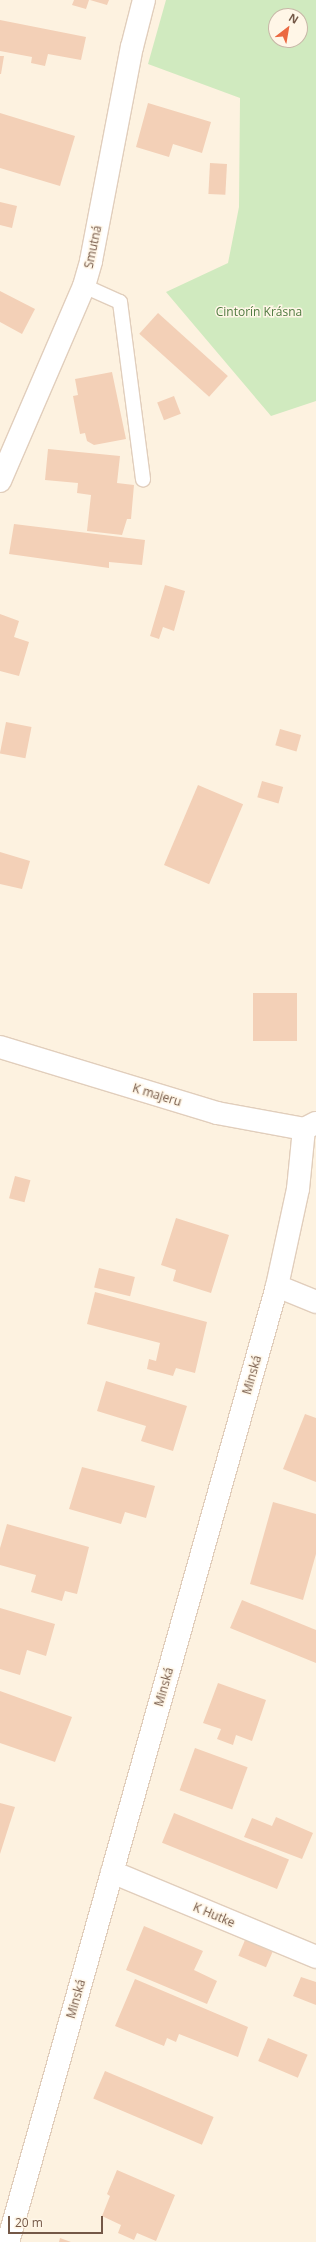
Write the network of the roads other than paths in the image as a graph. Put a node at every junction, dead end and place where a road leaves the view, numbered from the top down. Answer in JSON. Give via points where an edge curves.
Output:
{"nodes":[{"id":1,"x":144,"y":0,"type":"edge"},
{"id":2,"x":84,"y":286,"type":"junction"},
{"id":3,"x":144,"y":480,"type":"dead end"},
{"id":4,"x":0,"y":481,"type":"edge"},
{"id":5,"x":0,"y":1047,"type":"edge"},
{"id":6,"x":310,"y":1126,"type":"edge"},
{"id":7,"x":277,"y":1286,"type":"junction"},
{"id":8,"x":316,"y":1302,"type":"edge"},
{"id":9,"x":112,"y":1872,"type":"junction"},
{"id":10,"x":316,"y":1957,"type":"edge"},
{"id":11,"x":8,"y":2242,"type":"edge"}],
"edges":[{"from":1,"to":2,"type":"street","name":"Smutná","via":[[132,47],[91,262]]},
{"from":2,"to":3,"type":"lane","via":[[120,302]]},
{"from":2,"to":4,"type":"street","name":"Smutná"},
{"from":5,"to":6,"type":"street","name":"K majeru","via":[[217,1113]]},
{"from":6,"to":7,"type":"street","name":"Minská"},
{"from":7,"to":8,"type":"street"},
{"from":7,"to":9,"type":"street","name":"Minská"},
{"from":9,"to":10,"type":"street","name":"K Hutke"},
{"from":9,"to":11,"type":"street","name":"Minská"}]}
